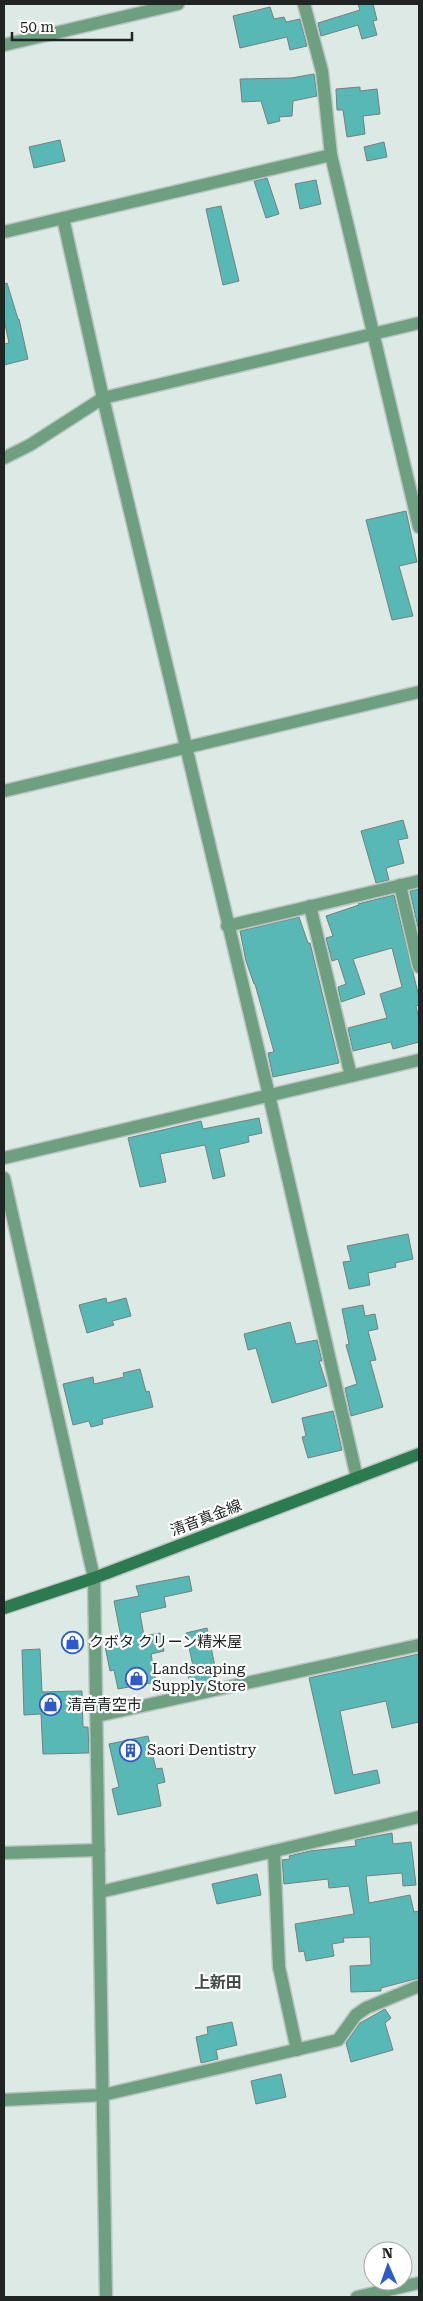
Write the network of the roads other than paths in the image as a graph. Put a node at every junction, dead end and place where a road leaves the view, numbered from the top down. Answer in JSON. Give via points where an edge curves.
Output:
{"nodes":[{"id":1,"x":178,"y":4,"type":"edge"},
{"id":2,"x":304,"y":4,"type":"edge"},
{"id":3,"x":4,"y":45,"type":"edge"},
{"id":4,"x":331,"y":155,"type":"junction"},
{"id":5,"x":63,"y":218,"type":"junction"},
{"id":6,"x":4,"y":232,"type":"edge"},
{"id":7,"x":419,"y":323,"type":"edge"},
{"id":8,"x":373,"y":334,"type":"junction"},
{"id":9,"x":103,"y":398,"type":"junction"},
{"id":10,"x":4,"y":458,"type":"edge"},
{"id":11,"x":419,"y":527,"type":"edge"},
{"id":12,"x":419,"y":692,"type":"edge"},
{"id":13,"x":186,"y":747,"type":"junction"},
{"id":14,"x":4,"y":791,"type":"edge"},
{"id":15,"x":419,"y":881,"type":"edge"},
{"id":16,"x":400,"y":885,"type":"junction"},
{"id":17,"x":310,"y":906,"type":"junction"},
{"id":18,"x":227,"y":926,"type":"junction"},
{"id":19,"x":419,"y":967,"type":"edge"},
{"id":20,"x":419,"y":1060,"type":"edge"},
{"id":21,"x":351,"y":1076,"type":"junction"},
{"id":22,"x":269,"y":1095,"type":"junction"},
{"id":23,"x":4,"y":1158,"type":"edge"},
{"id":24,"x":4,"y":1178,"type":"edge"},
{"id":25,"x":419,"y":1454,"type":"edge"},
{"id":26,"x":357,"y":1478,"type":"junction"},
{"id":27,"x":94,"y":1578,"type":"junction"},
{"id":28,"x":4,"y":1608,"type":"edge"},
{"id":29,"x":419,"y":1645,"type":"edge"},
{"id":30,"x":97,"y":1716,"type":"junction"},
{"id":31,"x":419,"y":1817,"type":"edge"},
{"id":32,"x":99,"y":1850,"type":"junction"},
{"id":33,"x":274,"y":1851,"type":"junction"},
{"id":34,"x":4,"y":1852,"type":"edge"},
{"id":35,"x":100,"y":1892,"type":"junction"},
{"id":36,"x":419,"y":1986,"type":"edge"},
{"id":37,"x":297,"y":2050,"type":"junction"},
{"id":38,"x":103,"y":2095,"type":"junction"},
{"id":39,"x":4,"y":2100,"type":"edge"},
{"id":40,"x":419,"y":2283,"type":"edge"},
{"id":41,"x":106,"y":2297,"type":"edge"},
{"id":42,"x":357,"y":2297,"type":"edge"}],
"edges":[{"from":1,"to":3,"type":"street"},
{"from":2,"to":4,"type":"street","via":[[322,71]]},
{"from":4,"to":5,"type":"street"},
{"from":4,"to":8,"type":"street"},
{"from":5,"to":6,"type":"street"},
{"from":5,"to":9,"type":"street"},
{"from":7,"to":8,"type":"street"},
{"from":8,"to":9,"type":"street"},
{"from":8,"to":11,"type":"street"},
{"from":9,"to":10,"type":"street"},
{"from":9,"to":13,"type":"street"},
{"from":12,"to":13,"type":"street"},
{"from":13,"to":14,"type":"street"},
{"from":13,"to":18,"type":"street"},
{"from":15,"to":16,"type":"street"},
{"from":16,"to":17,"type":"street"},
{"from":16,"to":19,"type":"street"},
{"from":17,"to":18,"type":"street"},
{"from":17,"to":21,"type":"street"},
{"from":18,"to":22,"type":"street"},
{"from":20,"to":21,"type":"street"},
{"from":21,"to":22,"type":"street"},
{"from":22,"to":23,"type":"street"},
{"from":22,"to":26,"type":"street"},
{"from":24,"to":27,"type":"street"},
{"from":25,"to":26,"type":"main road","name":"清音真金線"},
{"from":26,"to":27,"type":"main road","name":"清音真金線"},
{"from":27,"to":28,"type":"main road","name":"清音真金線"},
{"from":27,"to":30,"type":"street"},
{"from":29,"to":30,"type":"street"},
{"from":30,"to":32,"type":"street"},
{"from":31,"to":33,"type":"street"},
{"from":32,"to":34,"type":"street"},
{"from":32,"to":35,"type":"street"},
{"from":33,"to":35,"type":"street"},
{"from":33,"to":37,"type":"street","via":[[279,1967]]},
{"from":35,"to":38,"type":"street"},
{"from":36,"to":37,"type":"street","via":[[366,2008],[356,2015],[338,2040]]},
{"from":37,"to":38,"type":"street"},
{"from":38,"to":39,"type":"street"},
{"from":38,"to":41,"type":"street"},
{"from":40,"to":42,"type":"street"}]}
